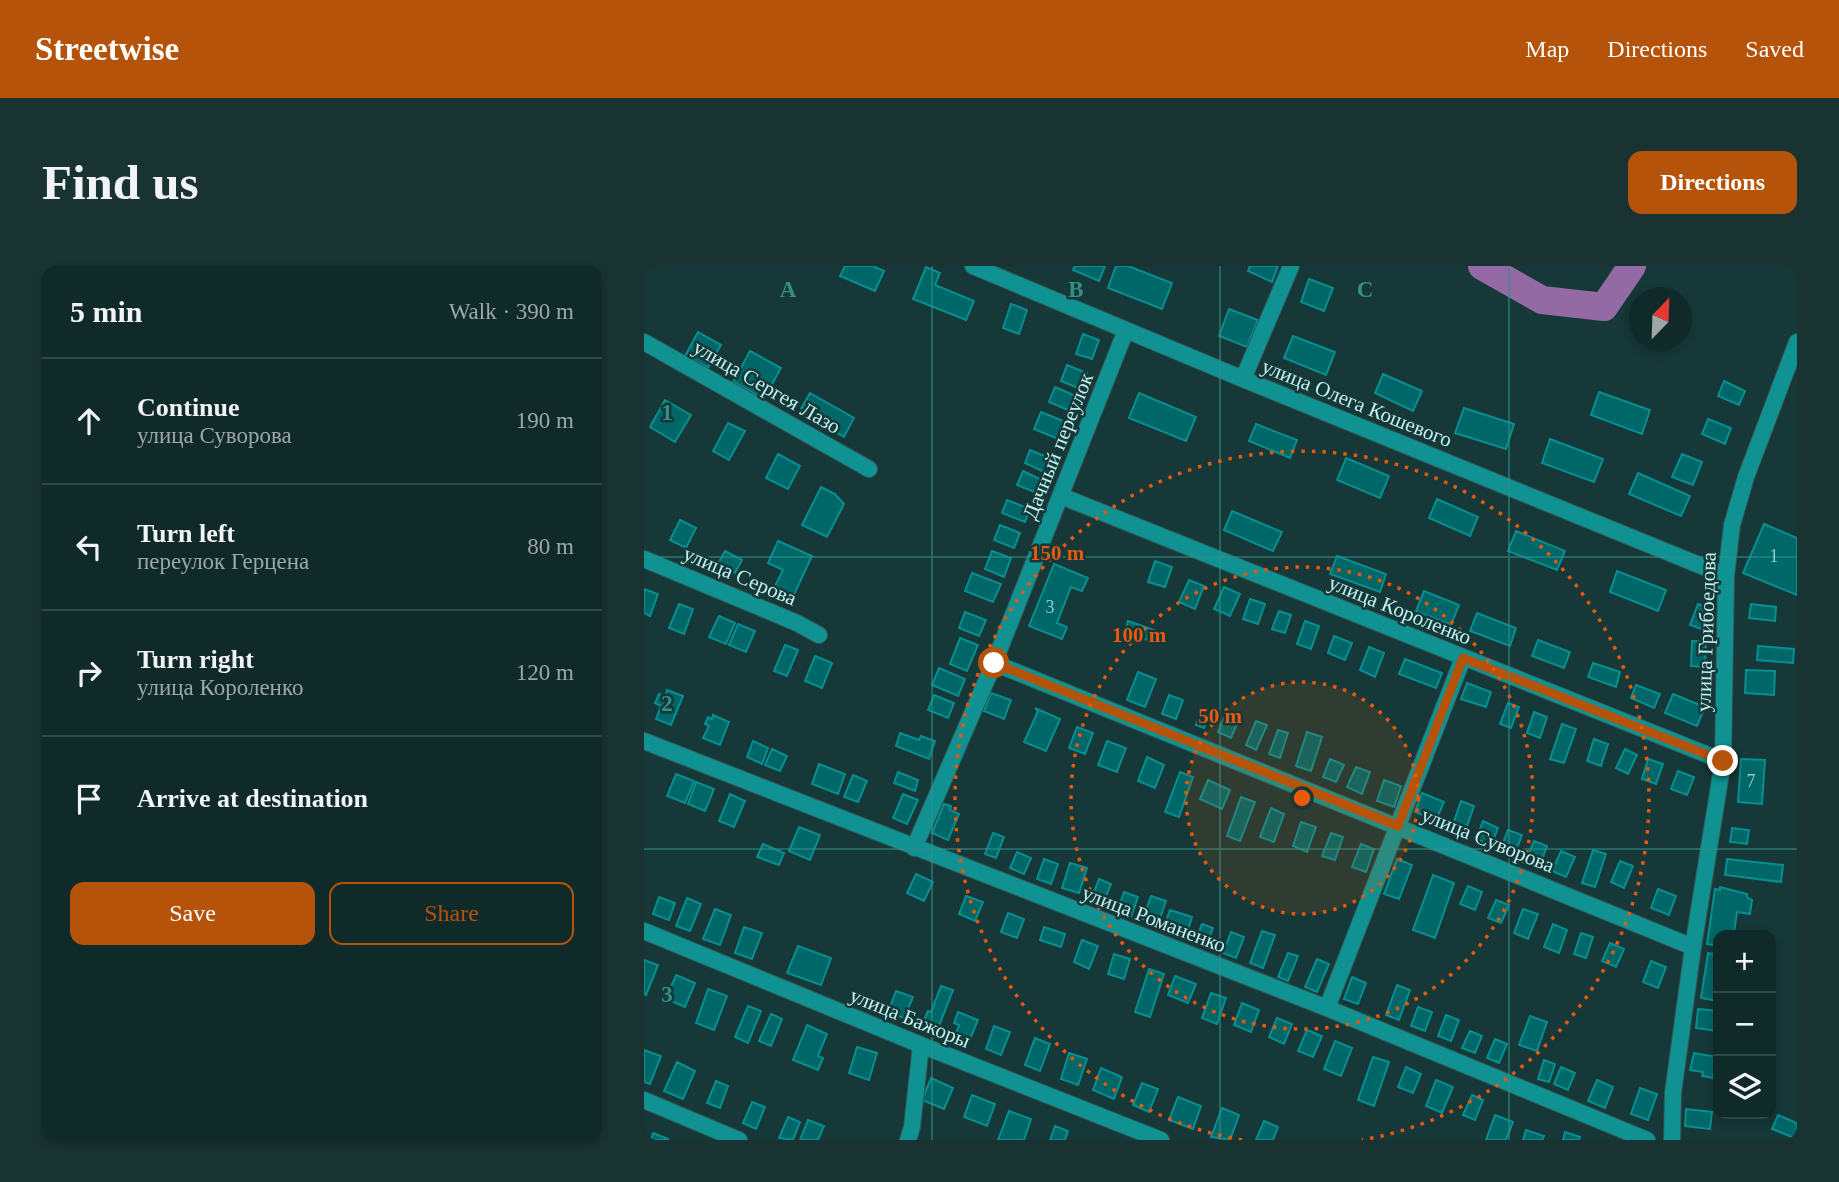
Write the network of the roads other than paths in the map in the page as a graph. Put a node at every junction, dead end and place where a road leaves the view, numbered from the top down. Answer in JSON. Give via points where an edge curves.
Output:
{"nodes":[{"id":1,"x":973,"y":266,"type":"edge"},
{"id":2,"x":1291,"y":266,"type":"edge"},
{"id":3,"x":1126,"y":330,"type":"junction"},
{"id":4,"x":644,"y":342,"type":"edge"},
{"id":5,"x":1797,"y":342,"type":"edge"},
{"id":6,"x":1243,"y":379,"type":"junction"},
{"id":7,"x":869,"y":470,"type":"dead end"},
{"id":8,"x":1061,"y":496,"type":"junction"},
{"id":9,"x":644,"y":559,"type":"edge"},
{"id":10,"x":1726,"y":576,"type":"junction"},
{"id":11,"x":819,"y":635,"type":"dead end"},
{"id":12,"x":1463,"y":658,"type":"junction"},
{"id":13,"x":994,"y":663,"type":"junction"},
{"id":14,"x":644,"y":741,"type":"edge"},
{"id":15,"x":1723,"y":761,"type":"junction"},
{"id":16,"x":1398,"y":826,"type":"junction"},
{"id":17,"x":914,"y":848,"type":"junction"},
{"id":18,"x":644,"y":931,"type":"edge"},
{"id":19,"x":1693,"y":947,"type":"junction"},
{"id":20,"x":1327,"y":1008,"type":"junction"},
{"id":21,"x":921,"y":1045,"type":"junction"},
{"id":22,"x":644,"y":1100,"type":"edge"},
{"id":23,"x":739,"y":1140,"type":"edge"},
{"id":24,"x":908,"y":1140,"type":"edge"},
{"id":25,"x":1161,"y":1140,"type":"edge"},
{"id":26,"x":1647,"y":1140,"type":"edge"},
{"id":27,"x":1672,"y":1140,"type":"edge"}],
"edges":[{"from":1,"to":3,"type":"street","name":"улица Олега Кошевого"},
{"from":2,"to":6,"type":"street"},
{"from":3,"to":6,"type":"street","name":"улица Олега Кошевого"},
{"from":3,"to":8,"type":"street","name":"Дачный переулок"},
{"from":4,"to":7,"type":"street","name":"улица Сергея Лазо"},
{"from":5,"to":10,"type":"street","name":"улица Грибоедова","via":[[1746,477],[1732,525]]},
{"from":6,"to":10,"type":"street","name":"улица Олега Кошевого"},
{"from":8,"to":12,"type":"street","name":"улица Короленко"},
{"from":8,"to":13,"type":"street","name":"Дачный переулок"},
{"from":9,"to":11,"type":"street","name":"улица Серова"},
{"from":10,"to":15,"type":"street","name":"улица Грибоедова"},
{"from":12,"to":15,"type":"street","name":"улица Короленко"},
{"from":12,"to":16,"type":"street"},
{"from":13,"to":16,"type":"street","name":"улица Суворова"},
{"from":13,"to":17,"type":"street","name":"Дачный переулок"},
{"from":14,"to":17,"type":"street","name":"улица Романенко"},
{"from":15,"to":19,"type":"street","name":"улица Грибоедова"},
{"from":16,"to":19,"type":"street","name":"улица Суворова"},
{"from":16,"to":20,"type":"street"},
{"from":17,"to":20,"type":"street","name":"улица Романенко"},
{"from":18,"to":21,"type":"street","name":"улица Бажоры"},
{"from":19,"to":27,"type":"street","name":"улица Грибоедова","via":[[1673,1093]]},
{"from":20,"to":26,"type":"street","name":"улица Романенко"},
{"from":21,"to":24,"type":"street"},
{"from":21,"to":25,"type":"street","name":"улица Бажоры"},
{"from":22,"to":23,"type":"street"}]}
